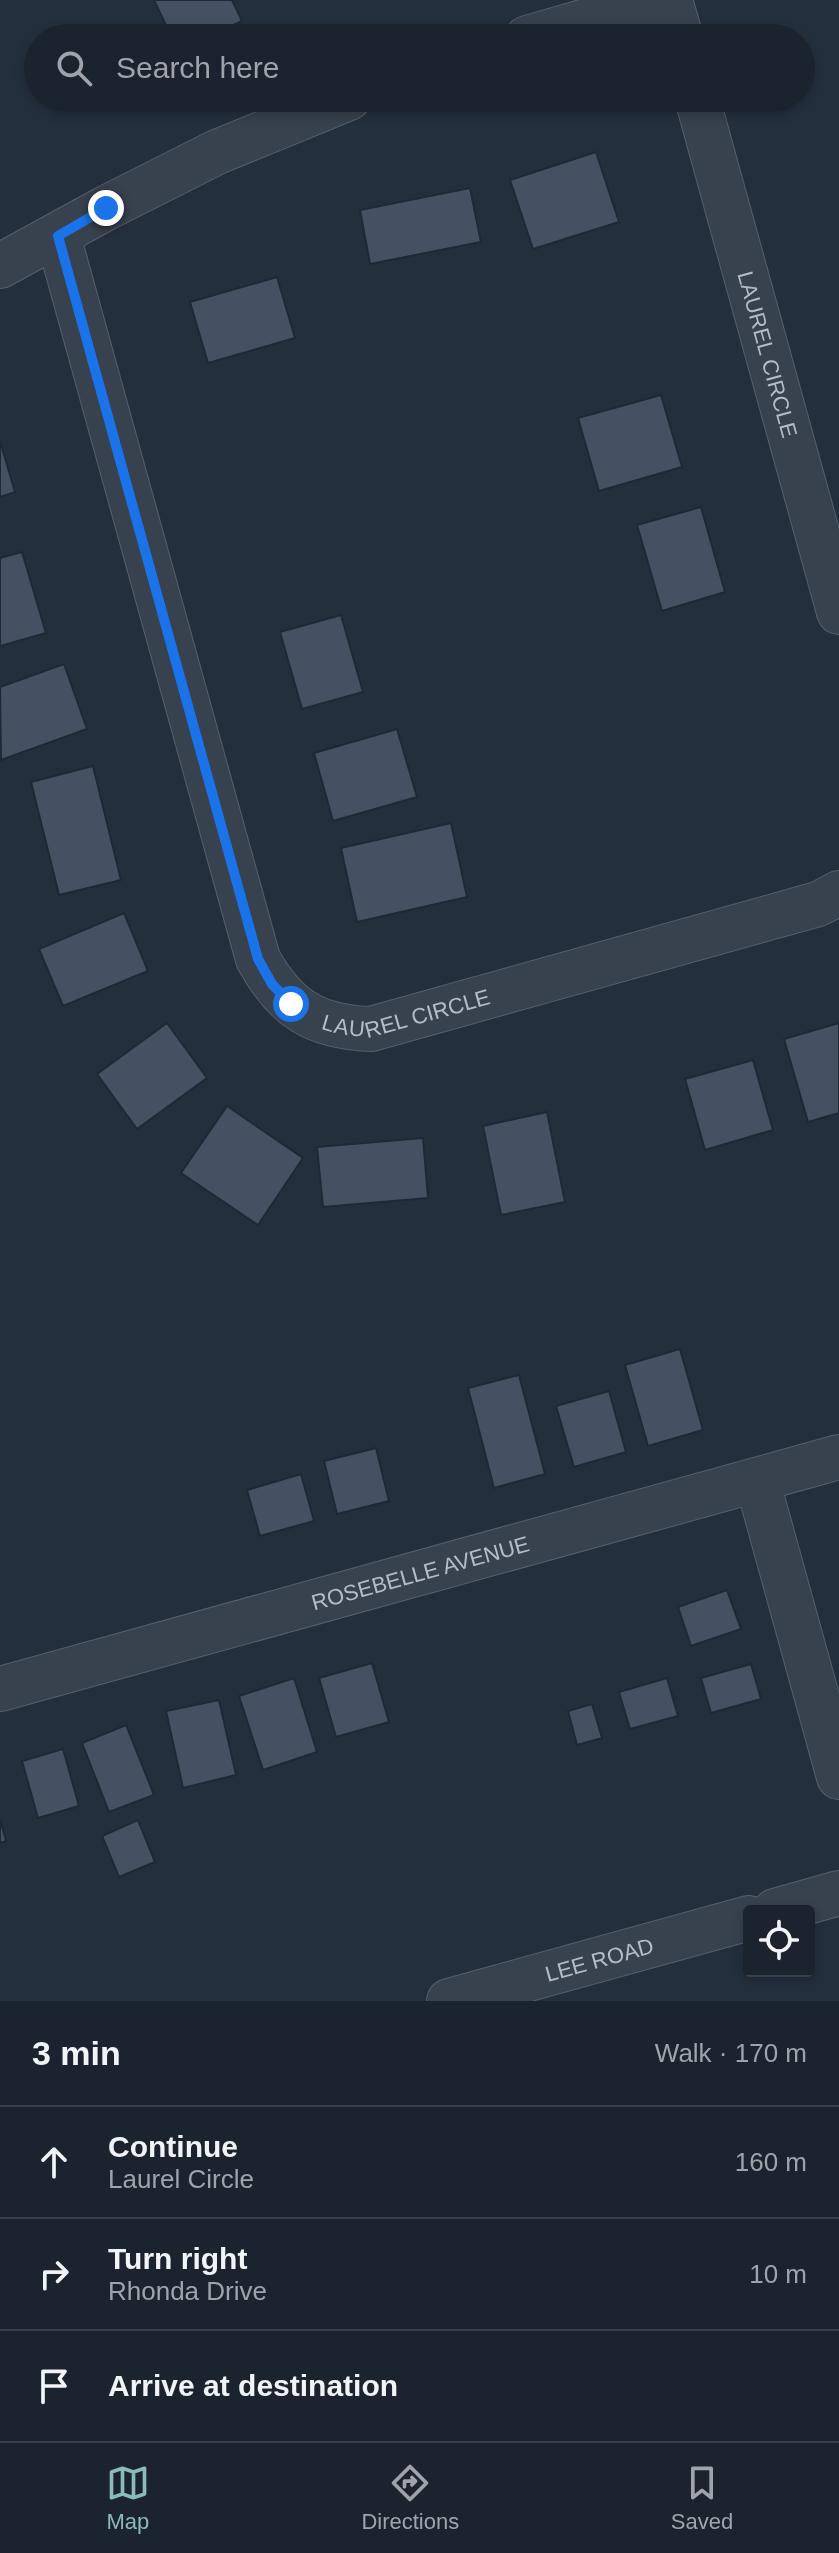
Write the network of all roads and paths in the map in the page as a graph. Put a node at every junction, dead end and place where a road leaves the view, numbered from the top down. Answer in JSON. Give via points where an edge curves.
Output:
{"nodes":[{"id":1,"x":659,"y":0,"type":"edge"},
{"id":2,"x":670,"y":0,"type":"edge"},
{"id":3,"x":576,"y":24,"type":"edge"},
{"id":4,"x":677,"y":24,"type":"edge"},
{"id":5,"x":315,"y":112,"type":"edge"},
{"id":6,"x":701,"y":112,"type":"edge"},
{"id":7,"x":58,"y":236,"type":"junction"},
{"id":8,"x":0,"y":266,"type":"edge"},
{"id":9,"x":839,"y":612,"type":"edge"},
{"id":10,"x":839,"y":893,"type":"edge"},
{"id":11,"x":839,"y":1457,"type":"edge"},
{"id":12,"x":757,"y":1480,"type":"junction"},
{"id":13,"x":0,"y":1689,"type":"edge"},
{"id":14,"x":839,"y":1777,"type":"edge"},
{"id":15,"x":839,"y":1893,"type":"edge"},
{"id":16,"x":796,"y":1905,"type":"edge"},
{"id":17,"x":743,"y":1920,"type":"edge"},
{"id":18,"x":449,"y":2001,"type":"edge"}],
"edges":[{"from":1,"to":3,"type":"street"},
{"from":2,"to":4,"type":"street"},
{"from":5,"to":7,"type":"street","via":[[217,152]]},
{"from":6,"to":9,"type":"street","name":"LAUREL CIRCLE"},
{"from":7,"to":8,"type":"street"},
{"from":7,"to":10,"type":"street","name":"LAUREL CIRCLE","via":[[258,959],[291,1004],[342,1028],[371,1029],[818,904]]},
{"from":11,"to":12,"type":"street","name":"ROSEBELLE AVENUE"},
{"from":12,"to":13,"type":"street","name":"ROSEBELLE AVENUE"},
{"from":12,"to":14,"type":"street"},
{"from":15,"to":16,"type":"street"},
{"from":17,"to":18,"type":"street","name":"LEE ROAD"}]}
